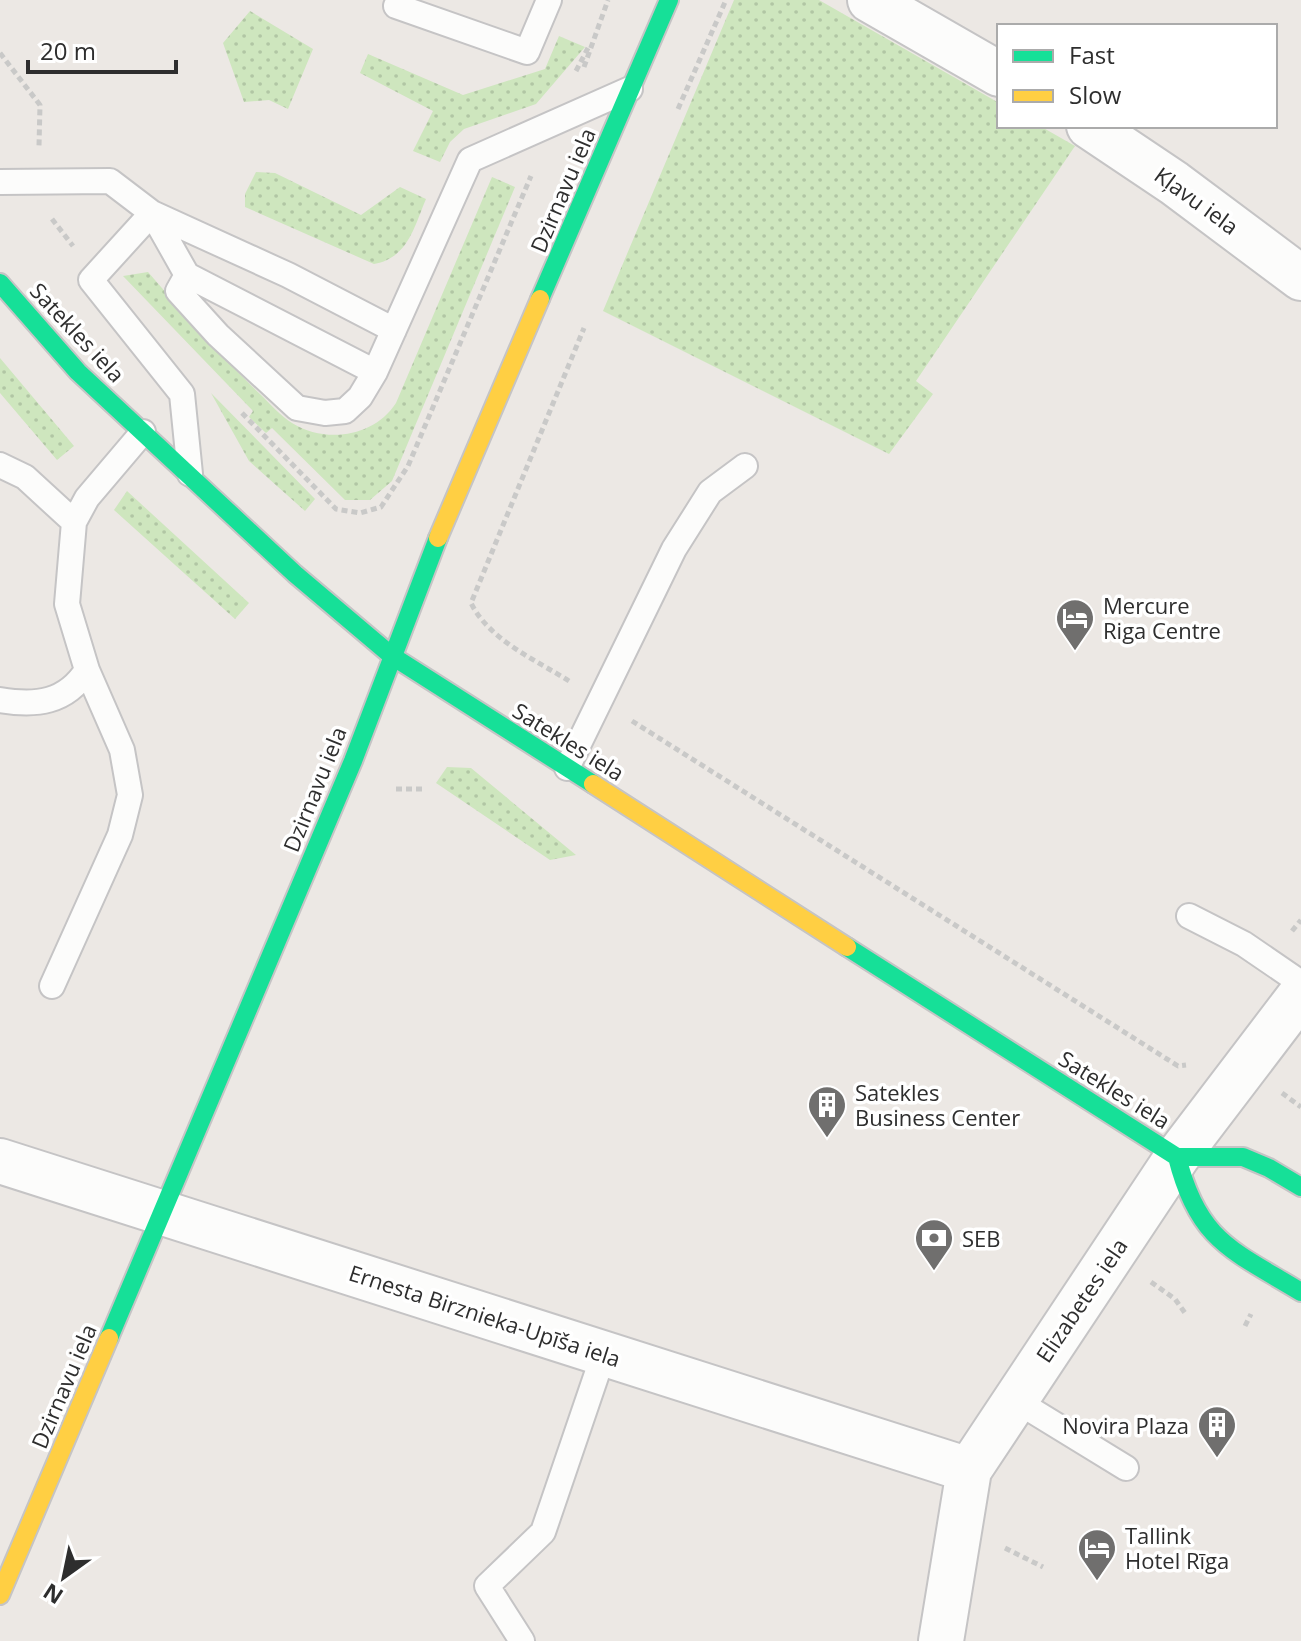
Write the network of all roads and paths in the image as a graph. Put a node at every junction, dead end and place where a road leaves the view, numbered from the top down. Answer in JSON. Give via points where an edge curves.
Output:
{"nodes":[{"id":1,"x":549,"y":0,"type":"edge"},
{"id":2,"x":608,"y":0,"type":"edge"},
{"id":3,"x":669,"y":0,"type":"edge"},
{"id":4,"x":726,"y":0,"type":"edge"},
{"id":5,"x":870,"y":0,"type":"edge"},
{"id":6,"x":396,"y":6,"type":"dead end"},
{"id":7,"x":997,"y":73,"type":"edge"},
{"id":8,"x":632,"y":88,"type":"junction"},
{"id":9,"x":676,"y":115,"type":"dead end"},
{"id":10,"x":556,"y":119,"type":"junction"},
{"id":11,"x":1092,"y":128,"type":"edge"},
{"id":12,"x":0,"y":182,"type":"edge"},
{"id":13,"x":152,"y":213,"type":"junction"},
{"id":14,"x":187,"y":275,"type":"junction"},
{"id":15,"x":1301,"y":278,"type":"edge"},
{"id":16,"x":0,"y":283,"type":"edge"},
{"id":17,"x":589,"y":318,"type":"dead end"},
{"id":18,"x":394,"y":330,"type":"junction"},
{"id":19,"x":375,"y":372,"type":"junction"},
{"id":20,"x":143,"y":432,"type":"junction"},
{"id":21,"x":0,"y":465,"type":"edge"},
{"id":22,"x":745,"y":466,"type":"dead end"},
{"id":23,"x":190,"y":477,"type":"junction"},
{"id":24,"x":336,"y":509,"type":"dead end"},
{"id":25,"x":74,"y":522,"type":"junction"},
{"id":26,"x":392,"y":656,"type":"junction"},
{"id":27,"x":87,"y":670,"type":"junction"},
{"id":28,"x":0,"y":700,"type":"edge"},
{"id":29,"x":600,"y":701,"type":"junction"},
{"id":30,"x":567,"y":768,"type":"junction"},
{"id":31,"x":396,"y":789,"type":"dead end"},
{"id":32,"x":422,"y":789,"type":"dead end"},
{"id":33,"x":1189,"y":916,"type":"dead end"},
{"id":34,"x":1301,"y":920,"type":"edge"},
{"id":35,"x":1268,"y":962,"type":"junction"},
{"id":36,"x":1301,"y":983,"type":"edge"},
{"id":37,"x":52,"y":986,"type":"dead end"},
{"id":38,"x":1301,"y":994,"type":"edge"},
{"id":39,"x":1195,"y":1064,"type":"dead end"},
{"id":40,"x":1278,"y":1090,"type":"dead end"},
{"id":41,"x":1301,"y":1107,"type":"edge"},
{"id":42,"x":1177,"y":1157,"type":"junction"},
{"id":43,"x":0,"y":1161,"type":"edge"},
{"id":44,"x":1301,"y":1187,"type":"edge"},
{"id":45,"x":161,"y":1212,"type":"junction"},
{"id":46,"x":1301,"y":1292,"type":"edge"},
{"id":47,"x":1175,"y":1299,"type":"dead end"},
{"id":48,"x":1185,"y":1313,"type":"dead end"},
{"id":49,"x":604,"y":1353,"type":"junction"},
{"id":50,"x":1015,"y":1400,"type":"junction"},
{"id":51,"x":1126,"y":1468,"type":"dead end"},
{"id":52,"x":969,"y":1470,"type":"junction"},
{"id":53,"x":1018,"y":1552,"type":"dead end"},
{"id":54,"x":1043,"y":1567,"type":"dead end"},
{"id":55,"x":0,"y":1595,"type":"edge"},
{"id":56,"x":522,"y":1641,"type":"edge"},
{"id":57,"x":941,"y":1641,"type":"edge"}],
"edges":[{"from":1,"to":6,"type":"lane","via":[[527,52]]},
{"from":2,"to":10,"type":"path"},
{"from":3,"to":8,"type":"main road","name":"Dzirnavu iela"},
{"from":4,"to":9,"type":"path"},
{"from":5,"to":7,"type":"street"},
{"from":8,"to":10,"type":"lane"},
{"from":8,"to":26,"type":"main road","name":"Dzirnavu iela"},
{"from":10,"to":18,"type":"lane","via":[[470,160]]},
{"from":10,"to":24,"type":"path","via":[[408,466],[381,507],[360,513]]},
{"from":11,"to":15,"type":"street","name":"Kļavu iela"},
{"from":12,"to":13,"type":"lane","via":[[110,181]]},
{"from":13,"to":14,"type":"lane"},
{"from":13,"to":18,"type":"lane"},
{"from":13,"to":23,"type":"lane","via":[[91,280],[182,394]]},
{"from":14,"to":19,"type":"lane"},
{"from":14,"to":19,"type":"lane","via":[[178,291],[297,408],[345,411]]},
{"from":16,"to":20,"type":"main road","name":"Satekles iela","via":[[78,372]]},
{"from":17,"to":29,"type":"path","via":[[471,603],[479,619],[501,638]]},
{"from":18,"to":19,"type":"lane"},
{"from":20,"to":23,"type":"main road","name":"Satekles iela"},
{"from":20,"to":25,"type":"lane","via":[[87,498]]},
{"from":21,"to":25,"type":"lane","via":[[25,477]]},
{"from":22,"to":29,"type":"lane","via":[[710,492],[674,549]]},
{"from":23,"to":26,"type":"main road","name":"Satekles iela"},
{"from":25,"to":27,"type":"lane","via":[[67,604]]},
{"from":26,"to":30,"type":"main road","name":"Satekles iela"},
{"from":26,"to":45,"type":"main road","name":"Dzirnavu iela","via":[[353,761]]},
{"from":27,"to":28,"type":"lane","via":[[62,697],[25,704]]},
{"from":27,"to":37,"type":"lane","via":[[122,750],[130,795],[120,835]]},
{"from":29,"to":30,"type":"lane"},
{"from":29,"to":39,"type":"path","via":[[1178,1066]]},
{"from":30,"to":42,"type":"main road","name":"Satekles iela"},
{"from":31,"to":32,"type":"path"},
{"from":33,"to":35,"type":"lane"},
{"from":34,"to":35,"type":"path"},
{"from":35,"to":36,"type":"lane"},
{"from":38,"to":42,"type":"street","name":"Elizabetes iela"},
{"from":40,"to":41,"type":"path"},
{"from":42,"to":44,"type":"main road","name":"Satekles iela","via":[[1245,1155]]},
{"from":42,"to":46,"type":"main road","name":"Satekles iela","via":[[1199,1218]]},
{"from":42,"to":50,"type":"street","name":"Elizabetes iela"},
{"from":43,"to":45,"type":"street","name":"Ernesta Birznieka-Upīša iela"},
{"from":45,"to":49,"type":"street","name":"Ernesta Birznieka-Upīša iela"},
{"from":45,"to":55,"type":"main road","name":"Dzirnavu iela"},
{"from":47,"to":48,"type":"path"},
{"from":49,"to":52,"type":"street","name":"Ernesta Birznieka-Upīša iela"},
{"from":49,"to":56,"type":"lane","via":[[543,1532],[487,1586]]},
{"from":50,"to":51,"type":"lane"},
{"from":50,"to":52,"type":"street","name":"Elizabetes iela"},
{"from":52,"to":57,"type":"street","name":"Elizabetes iela"},
{"from":53,"to":54,"type":"path"}]}
